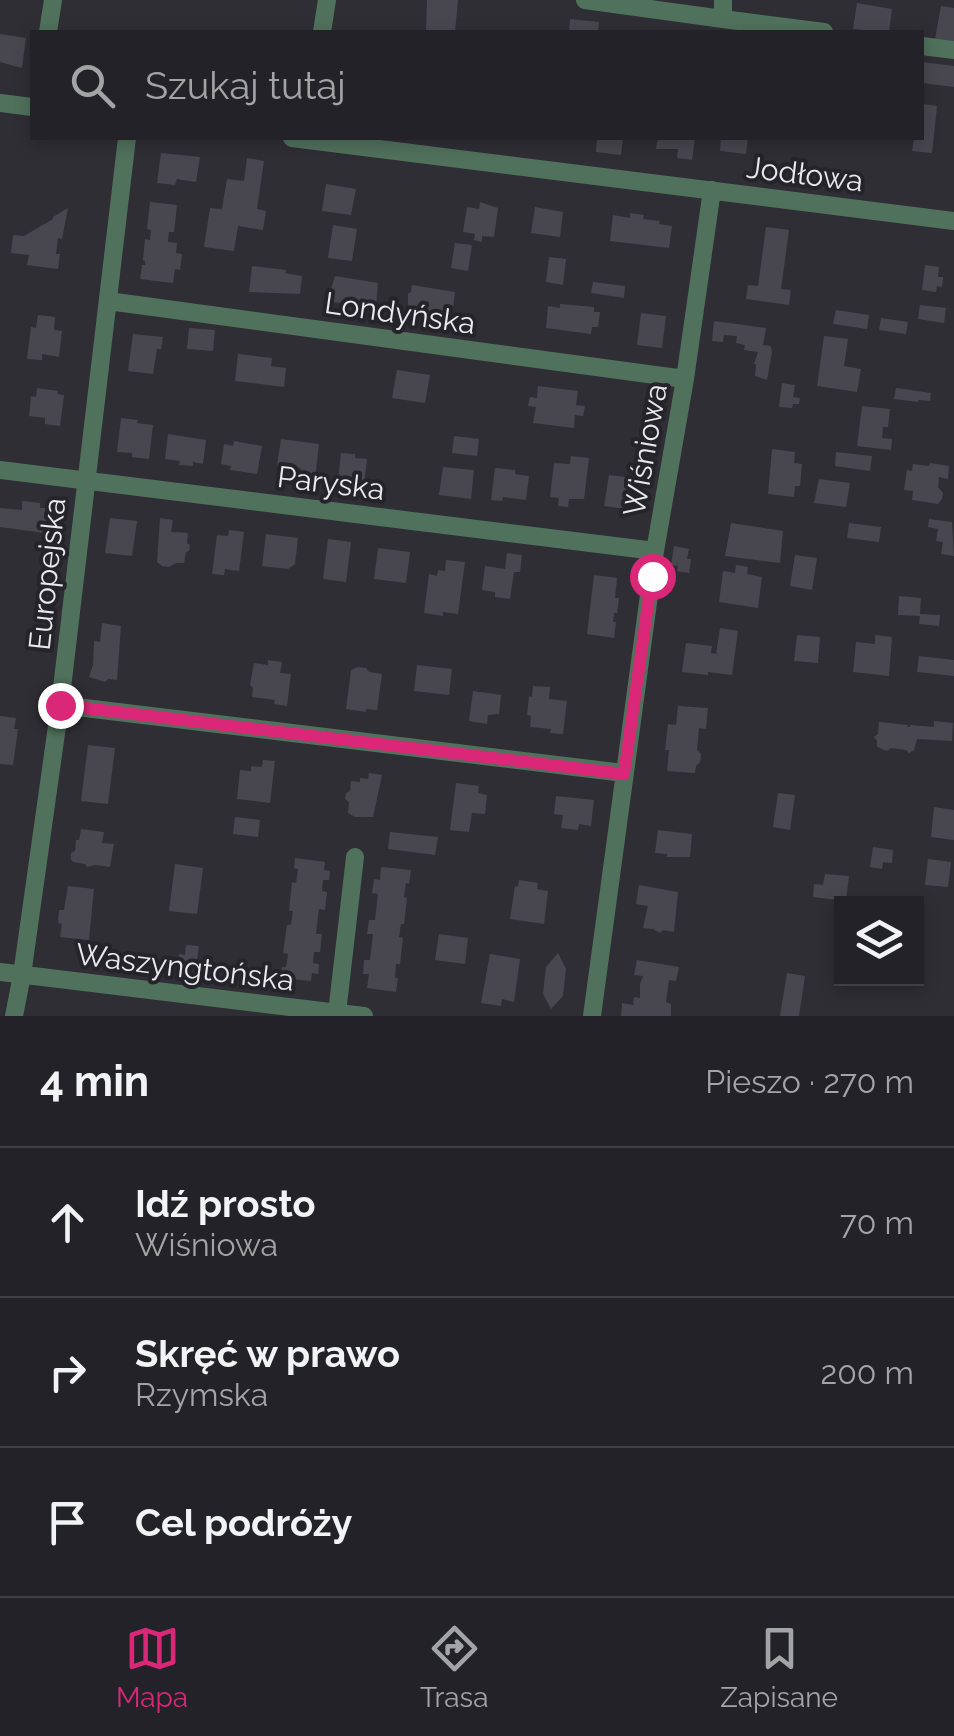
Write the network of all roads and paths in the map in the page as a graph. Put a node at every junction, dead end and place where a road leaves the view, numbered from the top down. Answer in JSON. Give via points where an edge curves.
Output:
{"nodes":[{"id":1,"x":53,"y":0,"type":"edge"},
{"id":2,"x":326,"y":0,"type":"edge"},
{"id":3,"x":586,"y":0,"type":"edge"},
{"id":4,"x":723,"y":9,"type":"edge"},
{"id":5,"x":48,"y":30,"type":"edge"},
{"id":6,"x":322,"y":30,"type":"edge"},
{"id":7,"x":815,"y":30,"type":"edge"},
{"id":8,"x":924,"y":46,"type":"edge"},
{"id":9,"x":954,"y":50,"type":"edge"},
{"id":10,"x":0,"y":103,"type":"edge"},
{"id":11,"x":30,"y":107,"type":"edge"},
{"id":12,"x":127,"y":140,"type":"edge"},
{"id":13,"x":319,"y":140,"type":"edge"},
{"id":14,"x":712,"y":190,"type":"junction"},
{"id":15,"x":954,"y":221,"type":"edge"},
{"id":16,"x":108,"y":301,"type":"junction"},
{"id":17,"x":686,"y":379,"type":"junction"},
{"id":18,"x":0,"y":470,"type":"edge"},
{"id":19,"x":86,"y":480,"type":"junction"},
{"id":20,"x":655,"y":550,"type":"junction"},
{"id":21,"x":60,"y":705,"type":"junction"},
{"id":22,"x":624,"y":774,"type":"junction"},
{"id":23,"x":355,"y":857,"type":"dead end"},
{"id":24,"x":0,"y":972,"type":"edge"},
{"id":25,"x":22,"y":975,"type":"junction"},
{"id":26,"x":311,"y":1013,"type":"edge"},
{"id":27,"x":337,"y":1013,"type":"junction"},
{"id":28,"x":14,"y":1016,"type":"edge"},
{"id":29,"x":364,"y":1016,"type":"edge"},
{"id":30,"x":592,"y":1016,"type":"edge"}],
"edges":[{"from":1,"to":5,"type":"street"},
{"from":2,"to":6,"type":"street"},
{"from":3,"to":4,"type":"street"},
{"from":4,"to":7,"type":"street"},
{"from":8,"to":9,"type":"street"},
{"from":10,"to":11,"type":"street"},
{"from":12,"to":16,"type":"street","name":"Europejska"},
{"from":13,"to":14,"type":"street","name":"Jodłowa"},
{"from":14,"to":15,"type":"street","name":"Jodłowa"},
{"from":14,"to":17,"type":"street","name":"Wiśniowa"},
{"from":16,"to":17,"type":"street","name":"Londyńska"},
{"from":16,"to":19,"type":"street","name":"Europejska"},
{"from":17,"to":20,"type":"street","name":"Wiśniowa"},
{"from":18,"to":19,"type":"street","name":"Paryska"},
{"from":19,"to":20,"type":"street","name":"Paryska"},
{"from":19,"to":21,"type":"street","name":"Europejska"},
{"from":20,"to":22,"type":"street","name":"Wiśniowa"},
{"from":21,"to":22,"type":"street"},
{"from":21,"to":25,"type":"street","name":"Europejska"},
{"from":22,"to":30,"type":"street","name":"Wiśniowa"},
{"from":23,"to":27,"type":"street"},
{"from":24,"to":25,"type":"street","name":"Waszyngtońska"},
{"from":25,"to":26,"type":"street","name":"Waszyngtońska"},
{"from":25,"to":28,"type":"street","name":"Europejska"},
{"from":26,"to":27,"type":"street","name":"Waszyngtońska"},
{"from":27,"to":29,"type":"street","name":"Waszyngtońska"}]}
